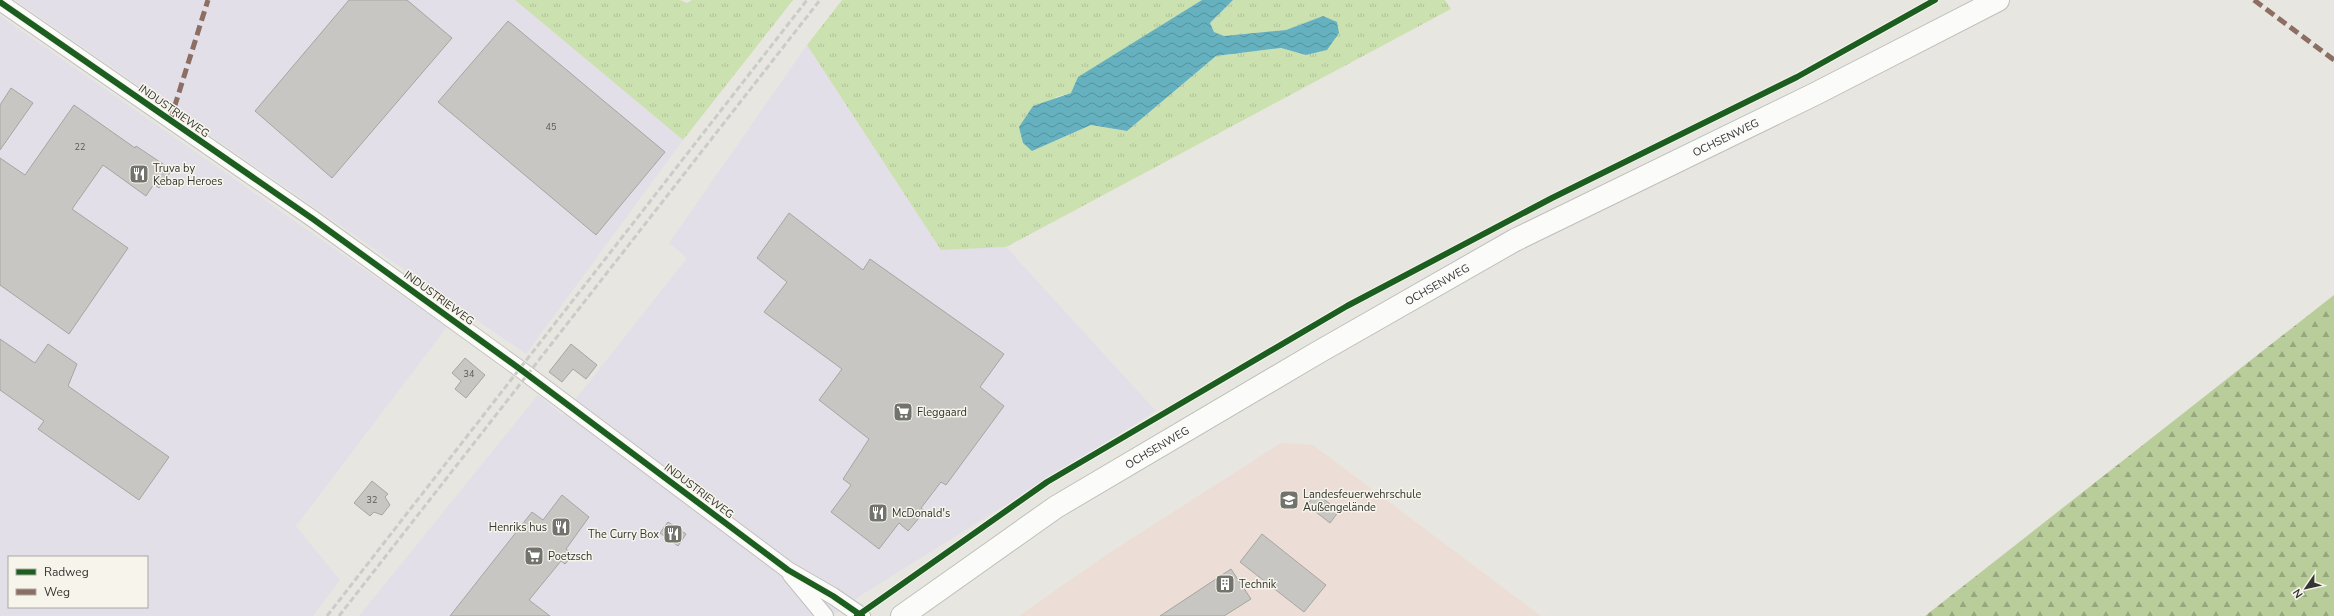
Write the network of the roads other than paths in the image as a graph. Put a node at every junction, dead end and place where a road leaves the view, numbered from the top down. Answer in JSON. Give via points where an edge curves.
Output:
{"nodes":[{"id":1,"x":1998,"y":0,"type":"edge"},
{"id":2,"x":0,"y":2,"type":"edge"},
{"id":3,"x":788,"y":570,"type":"junction"},
{"id":4,"x":825,"y":616,"type":"edge"},
{"id":5,"x":862,"y":616,"type":"edge"},
{"id":6,"x":902,"y":616,"type":"edge"}],
"edges":[{"from":1,"to":6,"type":"main road","name":"OCHSENWEG","via":[[1815,94],[1515,240],[1056,507]]},
{"from":2,"to":3,"type":"street","name":"INDUSTRIEWEG","via":[[313,219],[520,369]]},
{"from":3,"to":4,"type":"street","name":"INDUSTRIEWEG","via":[[810,601]]},
{"from":3,"to":5,"type":"street","name":"INDUSTRIEWEG"}]}
